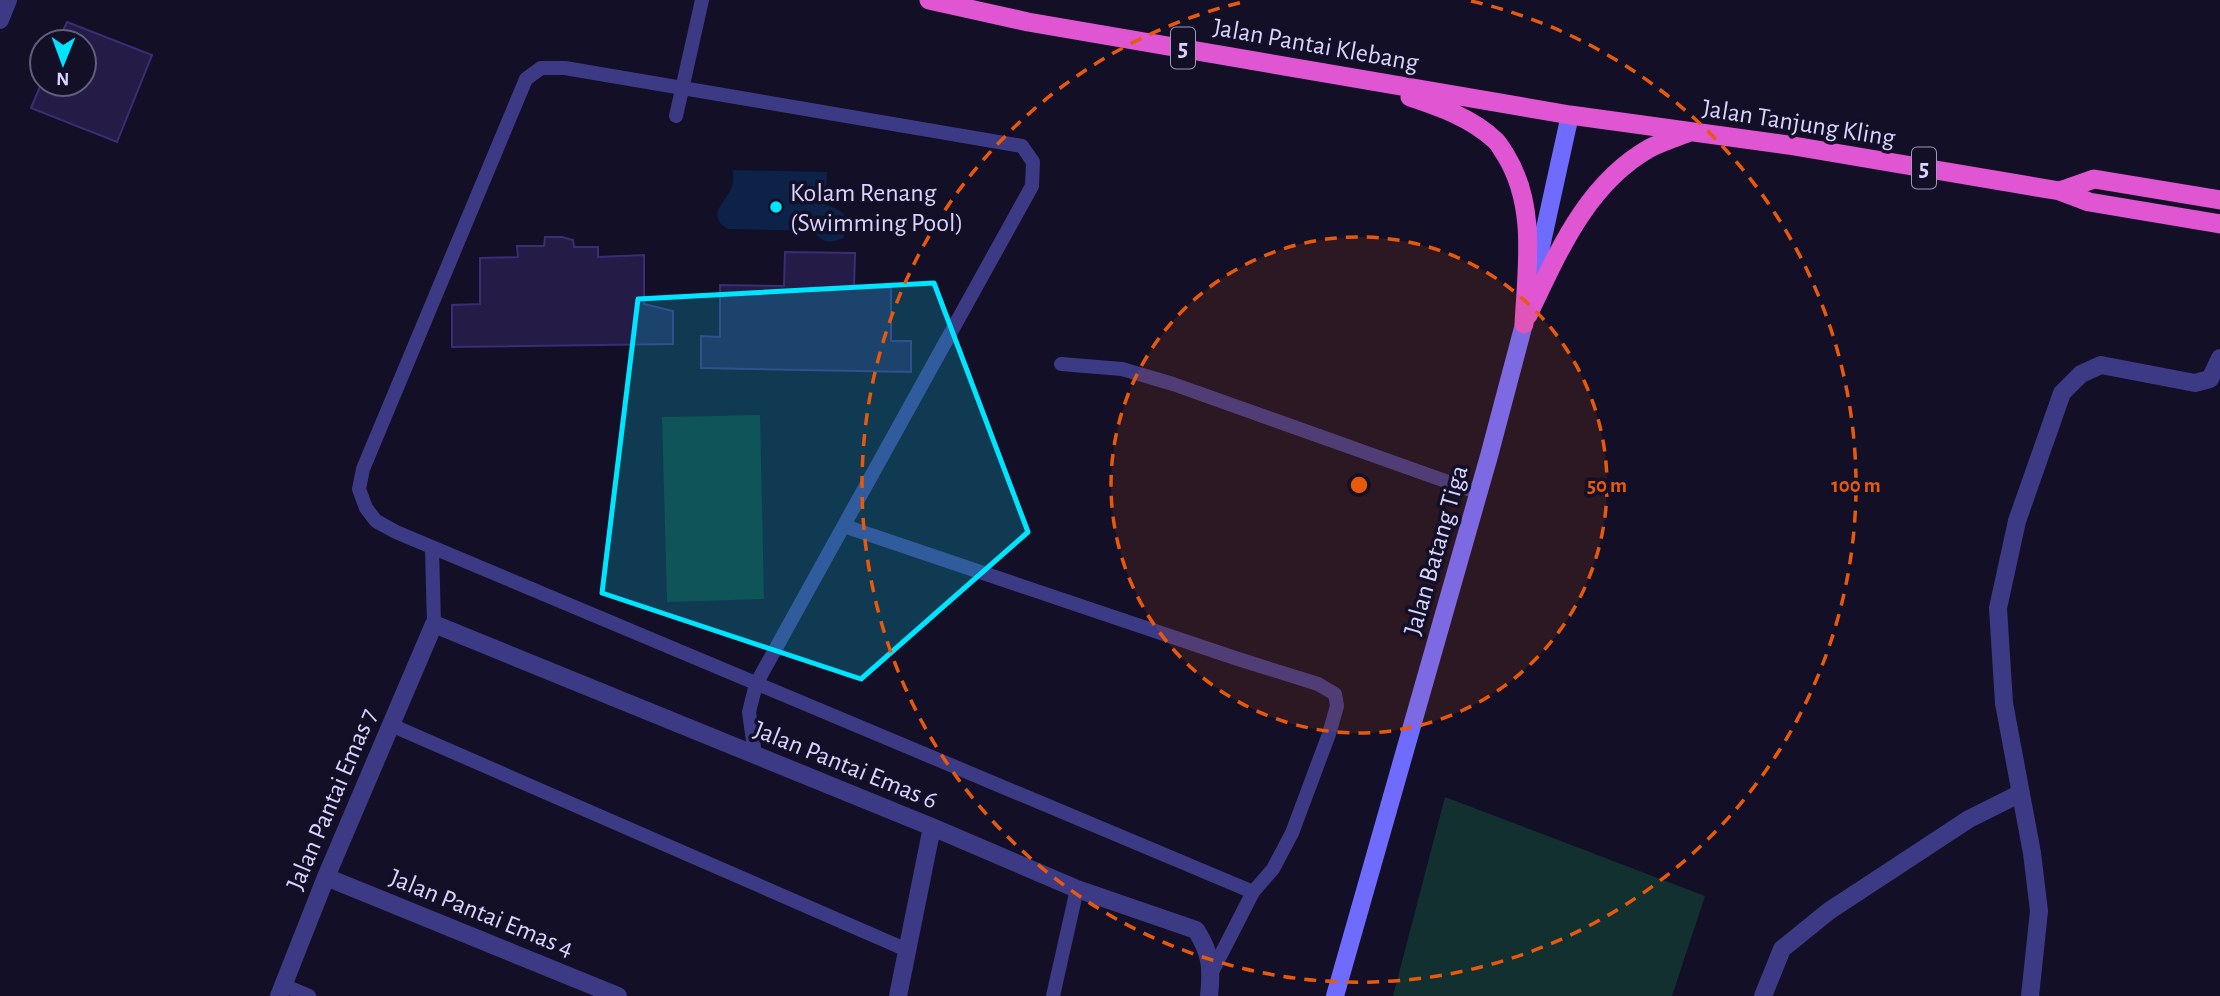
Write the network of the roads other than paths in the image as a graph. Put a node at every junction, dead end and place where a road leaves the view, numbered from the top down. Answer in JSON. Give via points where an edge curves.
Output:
{"nodes":[{"id":1,"x":8,"y":0,"type":"edge"},
{"id":2,"x":702,"y":0,"type":"edge"},
{"id":3,"x":929,"y":0,"type":"edge"},
{"id":4,"x":0,"y":20,"type":"edge"},
{"id":5,"x":1338,"y":75,"type":"junction"},
{"id":6,"x":681,"y":89,"type":"junction"},
{"id":7,"x":1570,"y":115,"type":"junction"},
{"id":8,"x":677,"y":116,"type":"dead end"},
{"id":9,"x":1696,"y":133,"type":"junction"},
{"id":10,"x":2060,"y":191,"type":"junction"},
{"id":11,"x":2220,"y":200,"type":"edge"},
{"id":12,"x":2220,"y":224,"type":"edge"},
{"id":13,"x":1524,"y":324,"type":"junction"},
{"id":14,"x":2220,"y":358,"type":"edge"},
{"id":15,"x":1060,"y":364,"type":"dead end"},
{"id":16,"x":1479,"y":493,"type":"junction"},
{"id":17,"x":844,"y":526,"type":"junction"},
{"id":18,"x":432,"y":548,"type":"junction"},
{"id":19,"x":434,"y":624,"type":"junction"},
{"id":20,"x":756,"y":684,"type":"junction"},
{"id":21,"x":391,"y":725,"type":"junction"},
{"id":22,"x":755,"y":755,"type":"junction"},
{"id":23,"x":2021,"y":793,"type":"junction"},
{"id":24,"x":932,"y":827,"type":"junction"},
{"id":25,"x":326,"y":877,"type":"junction"},
{"id":26,"x":1077,"y":889,"type":"junction"},
{"id":27,"x":1253,"y":892,"type":"junction"},
{"id":28,"x":907,"y":950,"type":"junction"},
{"id":29,"x":1211,"y":974,"type":"junction"},
{"id":30,"x":281,"y":990,"type":"edge"},
{"id":31,"x":309,"y":996,"type":"edge"},
{"id":32,"x":618,"y":996,"type":"edge"},
{"id":33,"x":898,"y":996,"type":"edge"},
{"id":34,"x":1053,"y":996,"type":"edge"},
{"id":35,"x":1209,"y":996,"type":"edge"},
{"id":36,"x":1335,"y":996,"type":"edge"},
{"id":37,"x":1763,"y":996,"type":"edge"},
{"id":38,"x":2031,"y":996,"type":"edge"}],
"edges":[{"from":1,"to":4,"type":"street"},
{"from":2,"to":6,"type":"lane"},
{"from":3,"to":5,"type":"highway","name":"Jalan Pantai Klebang","number":"5","via":[[1028,22]]},
{"from":5,"to":7,"type":"highway","name":"Jalan Pantai Klebang","number":"5"},
{"from":5,"to":13,"type":"highway","via":[[1434,105],[1467,120],[1497,142],[1516,172],[1525,202]]},
{"from":6,"to":8,"type":"lane"},
{"from":6,"to":17,"type":"lane","via":[[1022,146],[1032,162],[1032,186]]},
{"from":6,"to":18,"type":"lane","via":[[565,68],[541,68],[526,79],[363,469],[359,489],[376,521]]},
{"from":7,"to":9,"type":"highway","name":"Jalan Tanjung Kling","number":"5"},
{"from":7,"to":13,"type":"main road","name":"Jalan Batang Tiga"},
{"from":9,"to":10,"type":"highway","name":"Jalan Tanjung Kling","number":"5"},
{"from":9,"to":13,"type":"highway","via":[[1649,149],[1593,197],[1567,234]]},
{"from":10,"to":11,"type":"highway","name":"Jalan Tanjung Kling","number":"5","via":[[2094,179]]},
{"from":10,"to":12,"type":"highway","name":"Jalan Tanjung Kling","number":"5","via":[[2089,202]]},
{"from":13,"to":16,"type":"main road","name":"Jalan Batang Tiga"},
{"from":14,"to":23,"type":"street","via":[[2210,379],[2195,383],[2101,365],[2081,374],[2062,393],[2017,521],[1998,608],[2004,704]]},
{"from":15,"to":16,"type":"lane","via":[[1122,369],[1173,384]]},
{"from":16,"to":36,"type":"main road","name":"Jalan Batang Tiga"},
{"from":17,"to":20,"type":"lane"},
{"from":17,"to":27,"type":"lane","via":[[1318,684],[1335,694],[1337,706],[1329,734],[1292,833],[1273,869]]},
{"from":18,"to":19,"type":"lane"},
{"from":18,"to":20,"type":"lane"},
{"from":19,"to":21,"type":"street","name":"Jalan Pantai Emas 7"},
{"from":19,"to":22,"type":"street","name":"Jalan Pantai Emas 6"},
{"from":20,"to":22,"type":"lane","via":[[750,712]]},
{"from":20,"to":27,"type":"lane"},
{"from":21,"to":25,"type":"street","name":"Jalan Pantai Emas 7"},
{"from":21,"to":28,"type":"lane"},
{"from":22,"to":24,"type":"street","name":"Jalan Pantai Emas 6"},
{"from":23,"to":37,"type":"street","via":[[1969,819],[1829,911],[1782,949]]},
{"from":23,"to":38,"type":"street","via":[[2039,911]]},
{"from":24,"to":26,"type":"street","name":"Jalan Pantai Emas 6"},
{"from":24,"to":28,"type":"street"},
{"from":25,"to":30,"type":"street","name":"Jalan Pantai Emas 7"},
{"from":25,"to":32,"type":"street","name":"Jalan Pantai Emas 4"},
{"from":26,"to":29,"type":"street","name":"Jalan Pantai Emas 6","via":[[1196,930],[1207,947]]},
{"from":26,"to":34,"type":"lane"},
{"from":27,"to":29,"type":"lane"},
{"from":28,"to":33,"type":"street"},
{"from":29,"to":35,"type":"street"},
{"from":30,"to":31,"type":"lane"}]}
